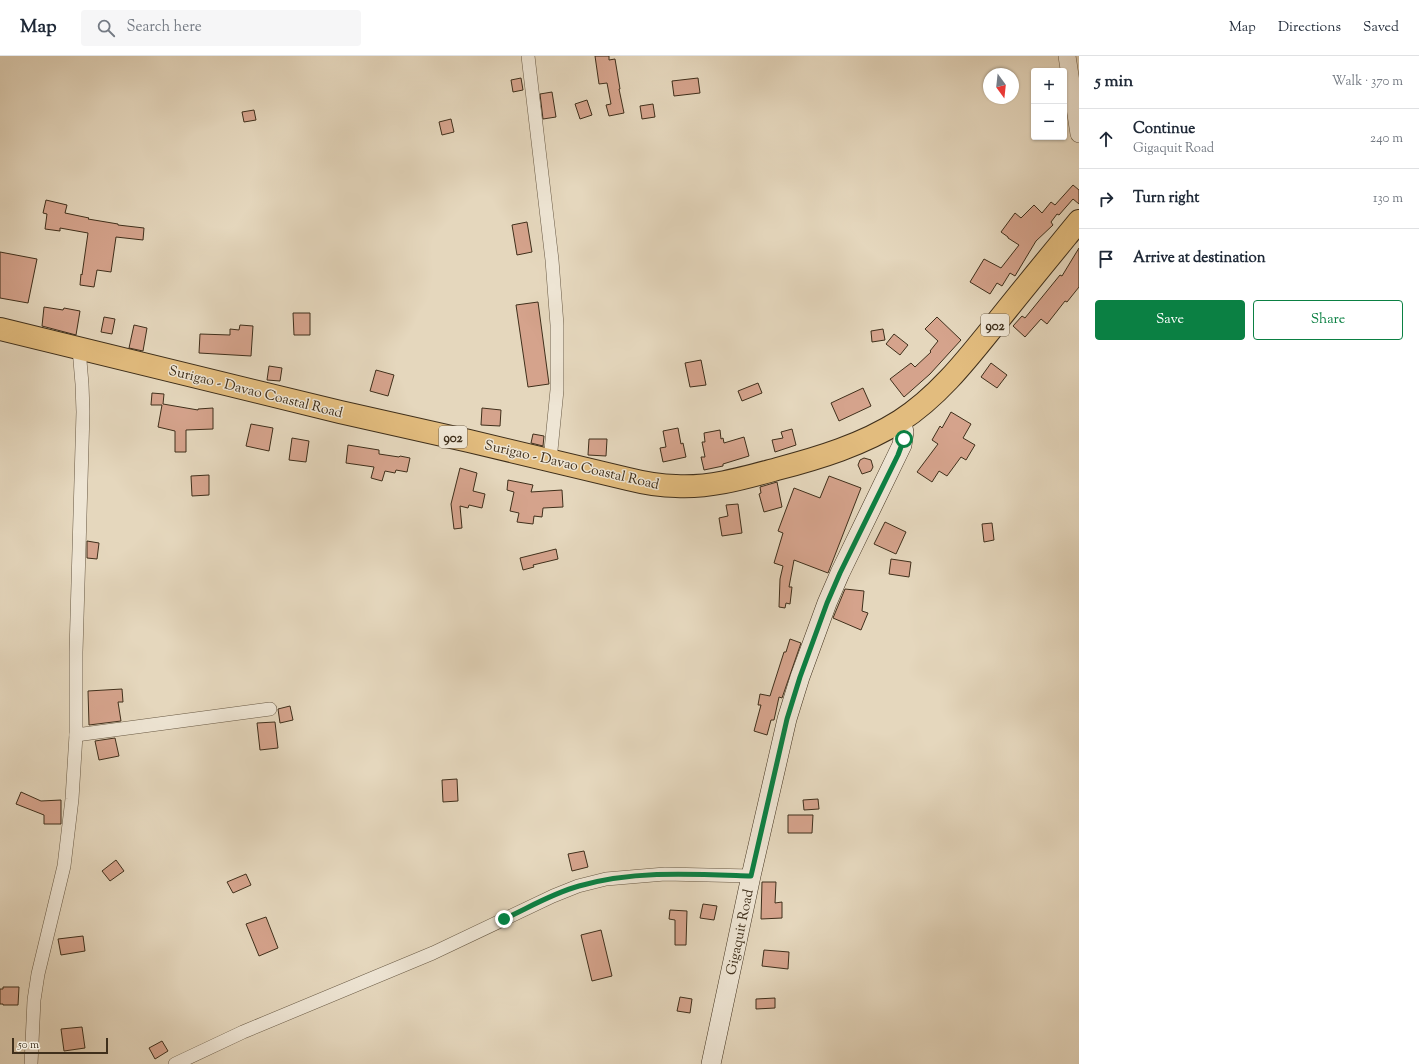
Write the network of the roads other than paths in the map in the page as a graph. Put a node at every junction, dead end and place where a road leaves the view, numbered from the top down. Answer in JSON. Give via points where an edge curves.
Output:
{"nodes":[{"id":1,"x":528,"y":56,"type":"edge"},
{"id":2,"x":1067,"y":56,"type":"edge"},
{"id":3,"x":1079,"y":134,"type":"edge"},
{"id":4,"x":1079,"y":221,"type":"edge"},
{"id":5,"x":0,"y":329,"type":"edge"},
{"id":6,"x":79,"y":349,"type":"junction"},
{"id":7,"x":901,"y":420,"type":"junction"},
{"id":8,"x":550,"y":460,"type":"junction"},
{"id":9,"x":270,"y":709,"type":"dead end"},
{"id":10,"x":76,"y":735,"type":"junction"},
{"id":11,"x":751,"y":876,"type":"junction"},
{"id":12,"x":31,"y":1064,"type":"edge"},
{"id":13,"x":175,"y":1064,"type":"edge"},
{"id":14,"x":711,"y":1064,"type":"edge"}],
"edges":[{"from":1,"to":8,"type":"street","via":[[557,325],[557,390]]},
{"from":2,"to":3,"type":"street"},
{"from":4,"to":7,"type":"highway","name":"Surigao - Davao Coastal Road","number":"902","via":[[965,362],[934,393]]},
{"from":5,"to":6,"type":"highway","name":"Surigao - Davao Coastal Road","number":"902"},
{"from":6,"to":8,"type":"highway","name":"Surigao - Davao Coastal Road","number":"902"},
{"from":6,"to":10,"type":"street","via":[[83,412]]},
{"from":7,"to":8,"type":"highway","name":"Surigao - Davao Coastal Road","number":"902","via":[[868,439],[812,459],[742,478],[698,486],[652,484]]},
{"from":7,"to":11,"type":"main road","name":"Gigaquit Road","via":[[904,432],[902,445],[840,573],[800,677],[787,719]]},
{"from":9,"to":10,"type":"street"},
{"from":10,"to":12,"type":"street","via":[[68,837],[64,866],[38,974]]},
{"from":11,"to":13,"type":"street","via":[[665,874],[606,879],[578,886],[433,953],[250,1029]]},
{"from":11,"to":14,"type":"main road","name":"Gigaquit Road"}]}
